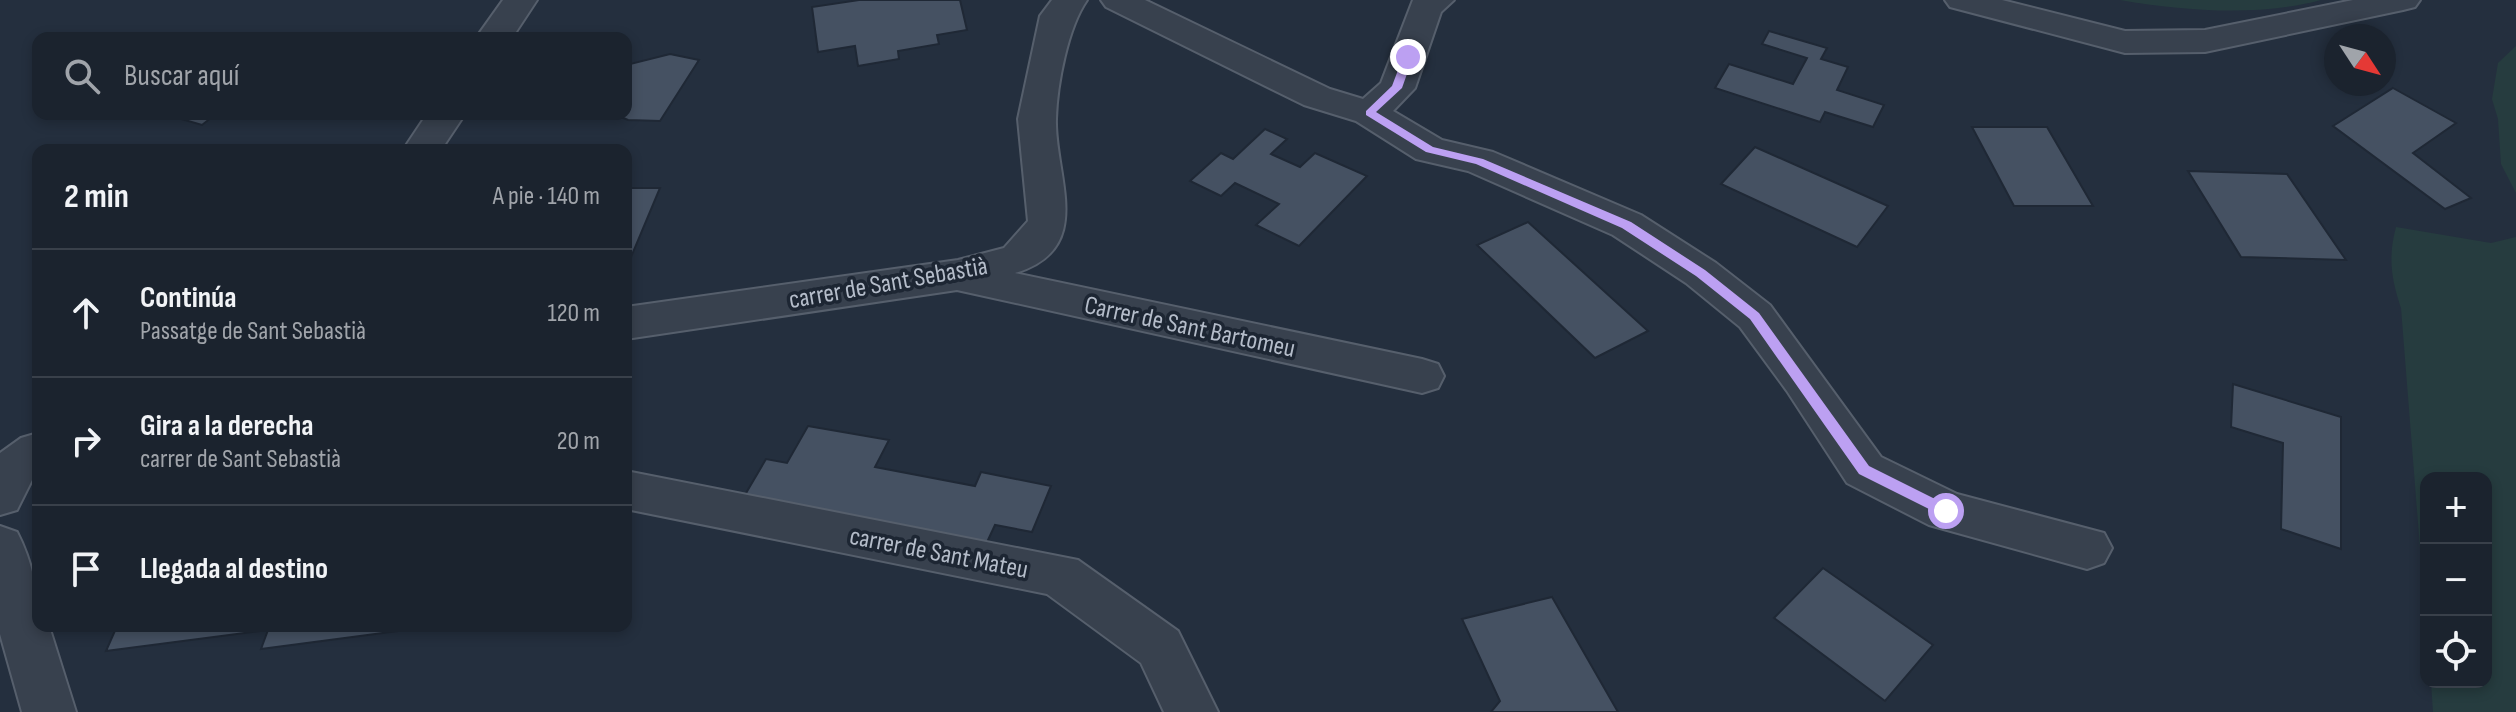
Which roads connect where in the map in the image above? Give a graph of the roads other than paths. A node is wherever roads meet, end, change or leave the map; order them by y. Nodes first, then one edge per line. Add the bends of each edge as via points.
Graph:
1 (520, 0) edge
2 (1070, 0) edge
3 (1118, 0) edge
4 (1437, 0) edge
5 (1962, 0) edge
6 (2403, 0) edge
7 (498, 32) edge
8 (1369, 113) junction
9 (442, 120) edge
10 (426, 144) edge
11 (958, 275) junction
12 (632, 322) edge
13 (1422, 376) dead end
14 (32, 455) edge
15 (632, 491) edge
16 (0, 496) edge
17 (0, 547) edge
18 (2087, 548) dead end
19 (49, 712) edge
20 (1191, 712) edge

1 - 7 street
2 - 11 street, carrer de Sant Sebastià via 1057,16 1037,119 1048,221 1018,258
3 - 8 street via 1317,97
4 - 8 street via 1426,6 1397,88
5 - 6 street via 2125,42 2205,41
8 - 18 street via 1430,150 1479,161 1627,225 1701,273 1755,316 1864,470 1946,511
9 - 10 street
11 - 12 street, carrer de Sant Sebastià
11 - 13 street, Carrer de Sant Bartomeu
14 - 16 street via 15,467
15 - 20 street, carrer de Sant Mateu via 1060,575 1160,647
17 - 19 street

